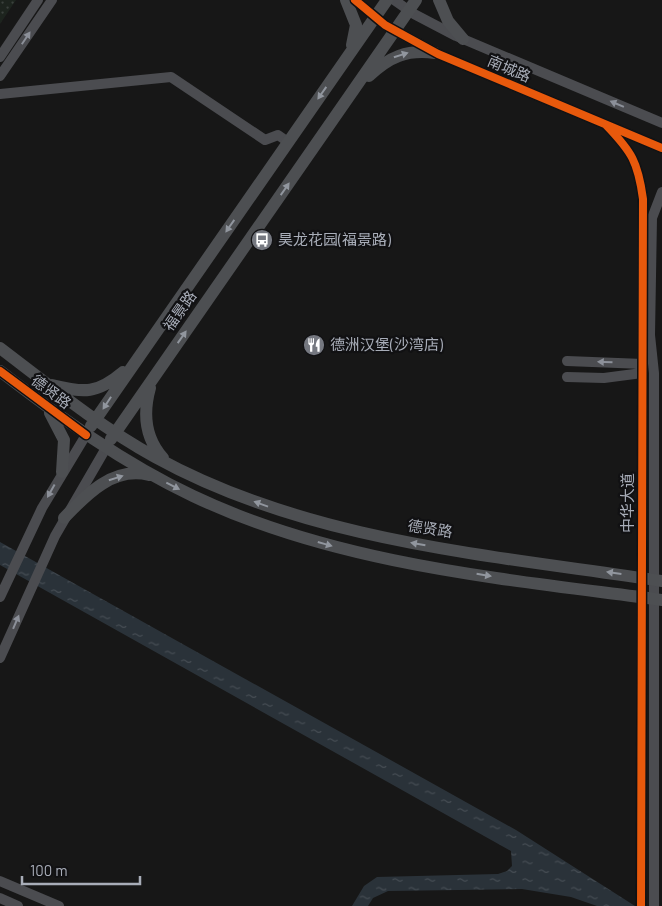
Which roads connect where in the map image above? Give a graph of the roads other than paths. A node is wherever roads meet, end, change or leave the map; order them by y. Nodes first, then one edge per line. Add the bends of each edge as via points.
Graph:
1 (38, 0) edge
2 (52, 0) edge
3 (346, 0) edge
4 (355, 0) edge
5 (387, 0) edge
6 (394, 0) edge
7 (439, 0) edge
8 (413, 5) edge
9 (375, 17) junction
10 (394, 31) junction
11 (463, 39) junction
12 (350, 53) junction
13 (435, 53) junction
14 (0, 57) edge
15 (0, 76) edge
16 (0, 94) edge
17 (350, 95) junction
18 (662, 123) edge
19 (606, 125) junction
20 (288, 142) junction
21 (662, 148) edge
22 (662, 192) edge
23 (648, 218) junction
24 (0, 348) edge
25 (567, 361) dead end
26 (135, 362) junction
27 (643, 369) junction
28 (658, 369) edge
29 (0, 371) edge
30 (154, 376) junction
31 (567, 377) dead end
32 (47, 384) junction
33 (44, 405) junction
34 (96, 420) junction
35 (116, 433) junction
36 (86, 435) junction
37 (106, 448) junction
38 (168, 463) junction
39 (62, 472) junction
40 (155, 477) junction
41 (64, 518) junction
42 (642, 543) junction
43 (654, 544) junction
44 (653, 579) edge
45 (0, 597) edge
46 (641, 597) junction
47 (658, 600) edge
48 (0, 658) edge
49 (0, 881) edge
50 (0, 898) edge
51 (654, 903) edge
52 (18, 906) edge
53 (59, 906) edge
54 (640, 906) edge

1 - 14 street
15 -> 2 street
3 - 12 main road via 356,25
4 - 9 street, 南城路
5 - 9 main road, 福景路
6 - 8 street, 南城路
7 - 11 main road via 448,21
8 - 10 main road, 福景路
8 - 11 street, 南城路
9 - 10 street, 南城路
9 - 12 main road, 福景路
10 - 13 street, 南城路
10 - 17 main road, 福景路
18 -> 11 street, 南城路
12 -> 20 main road, 福景路
17 -> 13 main road via 389,59 410,52
13 - 19 street, 南城路
16 - 20 street via 171,77 265,140 278,135
30 -> 17 main road, 福景路
19 - 21 street, 南城路
19 - 23 street, 中华大道 via 632,154
20 -> 26 main road, 福景路
22 - 23 street, 中华大道
23 - 27 street, 中华大道
23 - 28 street, 中华大道 via 650,334
24 - 32 main road, 德贤路
27 -> 25 street
26 - 32 main road via 96,390 79,391
26 -> 34 main road, 福景路
27 - 31 street via 604,378
27 - 42 street, 中华大道
28 - 43 street, 中华大道
29 - 33 main road, 德贤路
30 - 35 main road, 福景路
30 - 38 main road via 145,405 147,426 154,448
32 - 34 main road, 德贤路
33 - 36 main road, 德贤路
33 - 39 main road via 64,440
34 - 35 main road, 德贤路
34 - 36 main road, 福景路
35 - 37 main road, 福景路
35 - 38 main road, 德贤路
36 - 37 main road, 德贤路
36 - 39 street, 福景路
37 - 40 main road, 德贤路
37 - 41 street, 福景路
44 -> 38 main road, 德贤路 via 436,547 359,532 272,508
39 -> 45 street, 福景路
41 -> 40 main road via 107,480 140,473
40 -> 46 main road, 德贤路 via 249,520 354,552 433,568
48 -> 41 street, 福景路
42 - 43 street
42 - 44 street, 中华大道
43 - 44 street, 中华大道
44 - 46 street, 中华大道
44 - 47 street
46 - 47 main road, 德贤路
46 - 54 street, 中华大道
47 - 51 street
49 - 53 street
50 - 52 street

